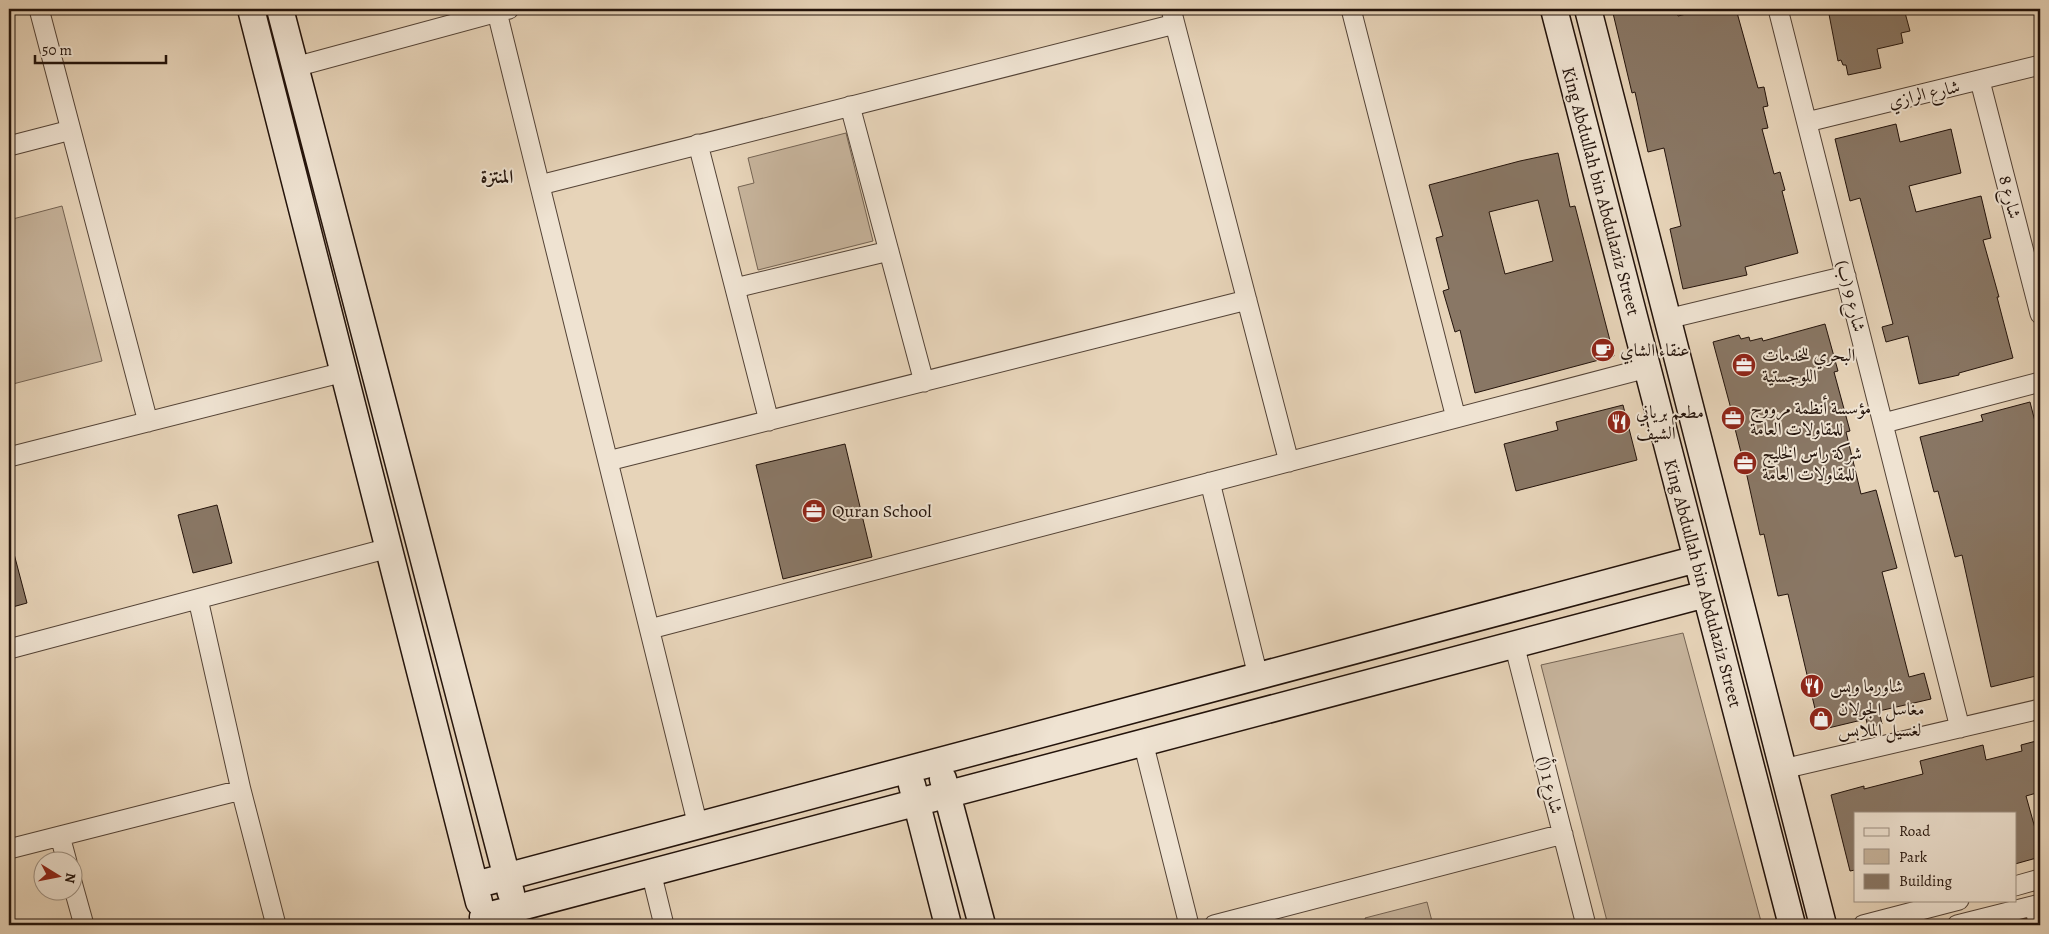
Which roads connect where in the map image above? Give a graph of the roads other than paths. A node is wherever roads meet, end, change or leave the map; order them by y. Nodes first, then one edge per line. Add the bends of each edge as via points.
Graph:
1 (39, 9) edge
2 (252, 9) edge
3 (280, 9) edge
4 (1351, 9) edge
5 (1554, 9) edge
6 (1588, 9) edge
7 (1778, 9) edge
8 (504, 10) edge
9 (1173, 16) edge
10 (2040, 64) edge
11 (295, 67) junction
12 (1980, 81) junction
13 (850, 106) junction
14 (1807, 122) junction
15 (71, 130) junction
16 (698, 144) junction
17 (9, 146) edge
18 (540, 185) junction
19 (889, 251) junction
20 (1846, 276) junction
21 (735, 288) junction
22 (1247, 300) junction
23 (2040, 314) edge
24 (1668, 319) junction
25 (1647, 368) junction
26 (344, 372) junction
27 (924, 382) junction
28 (2040, 382) edge
29 (1456, 418) junction
30 (770, 421) junction
31 (148, 422) junction
32 (1884, 423) junction
33 (9, 457) edge
34 (608, 461) junction
35 (1289, 462) junction
36 (1210, 482) junction
37 (389, 548) junction
38 (1697, 559) junction
39 (1706, 594) junction
40 (198, 599) junction
41 (650, 629) junction
42 (1514, 644) junction
43 (9, 649) edge
44 (1258, 676) junction
45 (2040, 709) edge
46 (1960, 728) junction
47 (1143, 742) junction
48 (939, 762) junction
49 (1783, 769) junction
50 (908, 770) junction
51 (241, 790) junction
52 (947, 794) junction
53 (916, 802) junction
54 (698, 826) junction
55 (1562, 834) junction
56 (60, 836) junction
57 (9, 849) edge
58 (64, 852) edge
59 (651, 872) junction
60 (506, 877) junction
61 (2040, 879) edge
62 (475, 885) junction
63 (2016, 886) edge
64 (78, 902) edge
65 (1951, 902) edge
66 (2037, 905) edge
67 (517, 917) edge
68 (484, 921) edge
69 (84, 925) edge
70 (276, 925) edge
71 (664, 925) edge
72 (948, 925) edge
73 (982, 925) edge
74 (1189, 925) edge
75 (1214, 925) edge
76 (1586, 925) edge
77 (1792, 925) edge
78 (1823, 925) edge
79 (1863, 925) edge
80 (1957, 925) edge
81 (2039, 925) edge

1 - 15 street
2 - 26 main road
3 - 11 main road
4 - 29 street
5 - 25 main road, King Abdullah bin Abdulaziz Street
6 - 24 main road, King Abdullah bin Abdulaziz Street
7 - 14 street, شارع 9 (ب)
8 - 11 street
8 - 18 street
9 - 13 street
9 - 22 street
10 - 12 street, شارع الرازي
11 - 60 main road
12 - 14 street, شارع الرازي
12 - 23 street, شارع 8
13 - 16 street
13 - 19 street
14 - 20 street, شارع 9 (ب)
15 - 17 street
15 - 31 street
16 - 18 street
16 - 21 street
18 - 34 street
19 - 21 street
19 - 27 street
20 - 24 street
20 - 32 street, شارع 9 (ب)
21 - 30 street
22 - 27 street
22 - 35 street
24 - 49 main road, King Abdullah bin Abdulaziz Street
25 - 29 street
25 - 38 main road, King Abdullah bin Abdulaziz Street
26 - 31 street
26 - 37 main road
27 - 30 street
28 - 32 street
29 - 35 street
30 - 34 street
31 - 33 street
32 - 46 street, شارع 9 (ب)
34 - 41 street
35 - 36 street
36 - 41 street
36 - 44 street
37 - 40 street
37 - 62 main road
38 - 39 main road, King Abdullah bin Abdulaziz Street
38 - 44 main road
39 - 42 main road
39 - 77 main road, King Abdullah bin Abdulaziz Street
40 - 43 street
40 - 51 street
41 - 54 street
42 - 47 main road
42 - 55 street, شارع 1 (أ)
44 - 48 main road
45 - 46 street
46 - 49 street
47 - 52 main road
47 - 74 street
48 - 50 main road
48 - 52 main road
49 - 78 main road, King Abdullah bin Abdulaziz Street
50 - 53 main road
50 - 54 main road
51 - 56 street
51 - 70 street
52 - 53 main road
52 - 73 main road
53 - 59 main road
53 - 72 main road
54 - 60 main road
55 - 75 street
55 - 76 street, شارع 1 (أ)
56 - 57 street
56 - 58 street
59 - 67 main road
59 - 71 street
60 - 62 main road
60 - 67 main road
61 - 63 street
62 - 68 main road
64 - 69 street
65 - 79 street
66 - 80 street
66 - 81 street
67 - 68 main road

